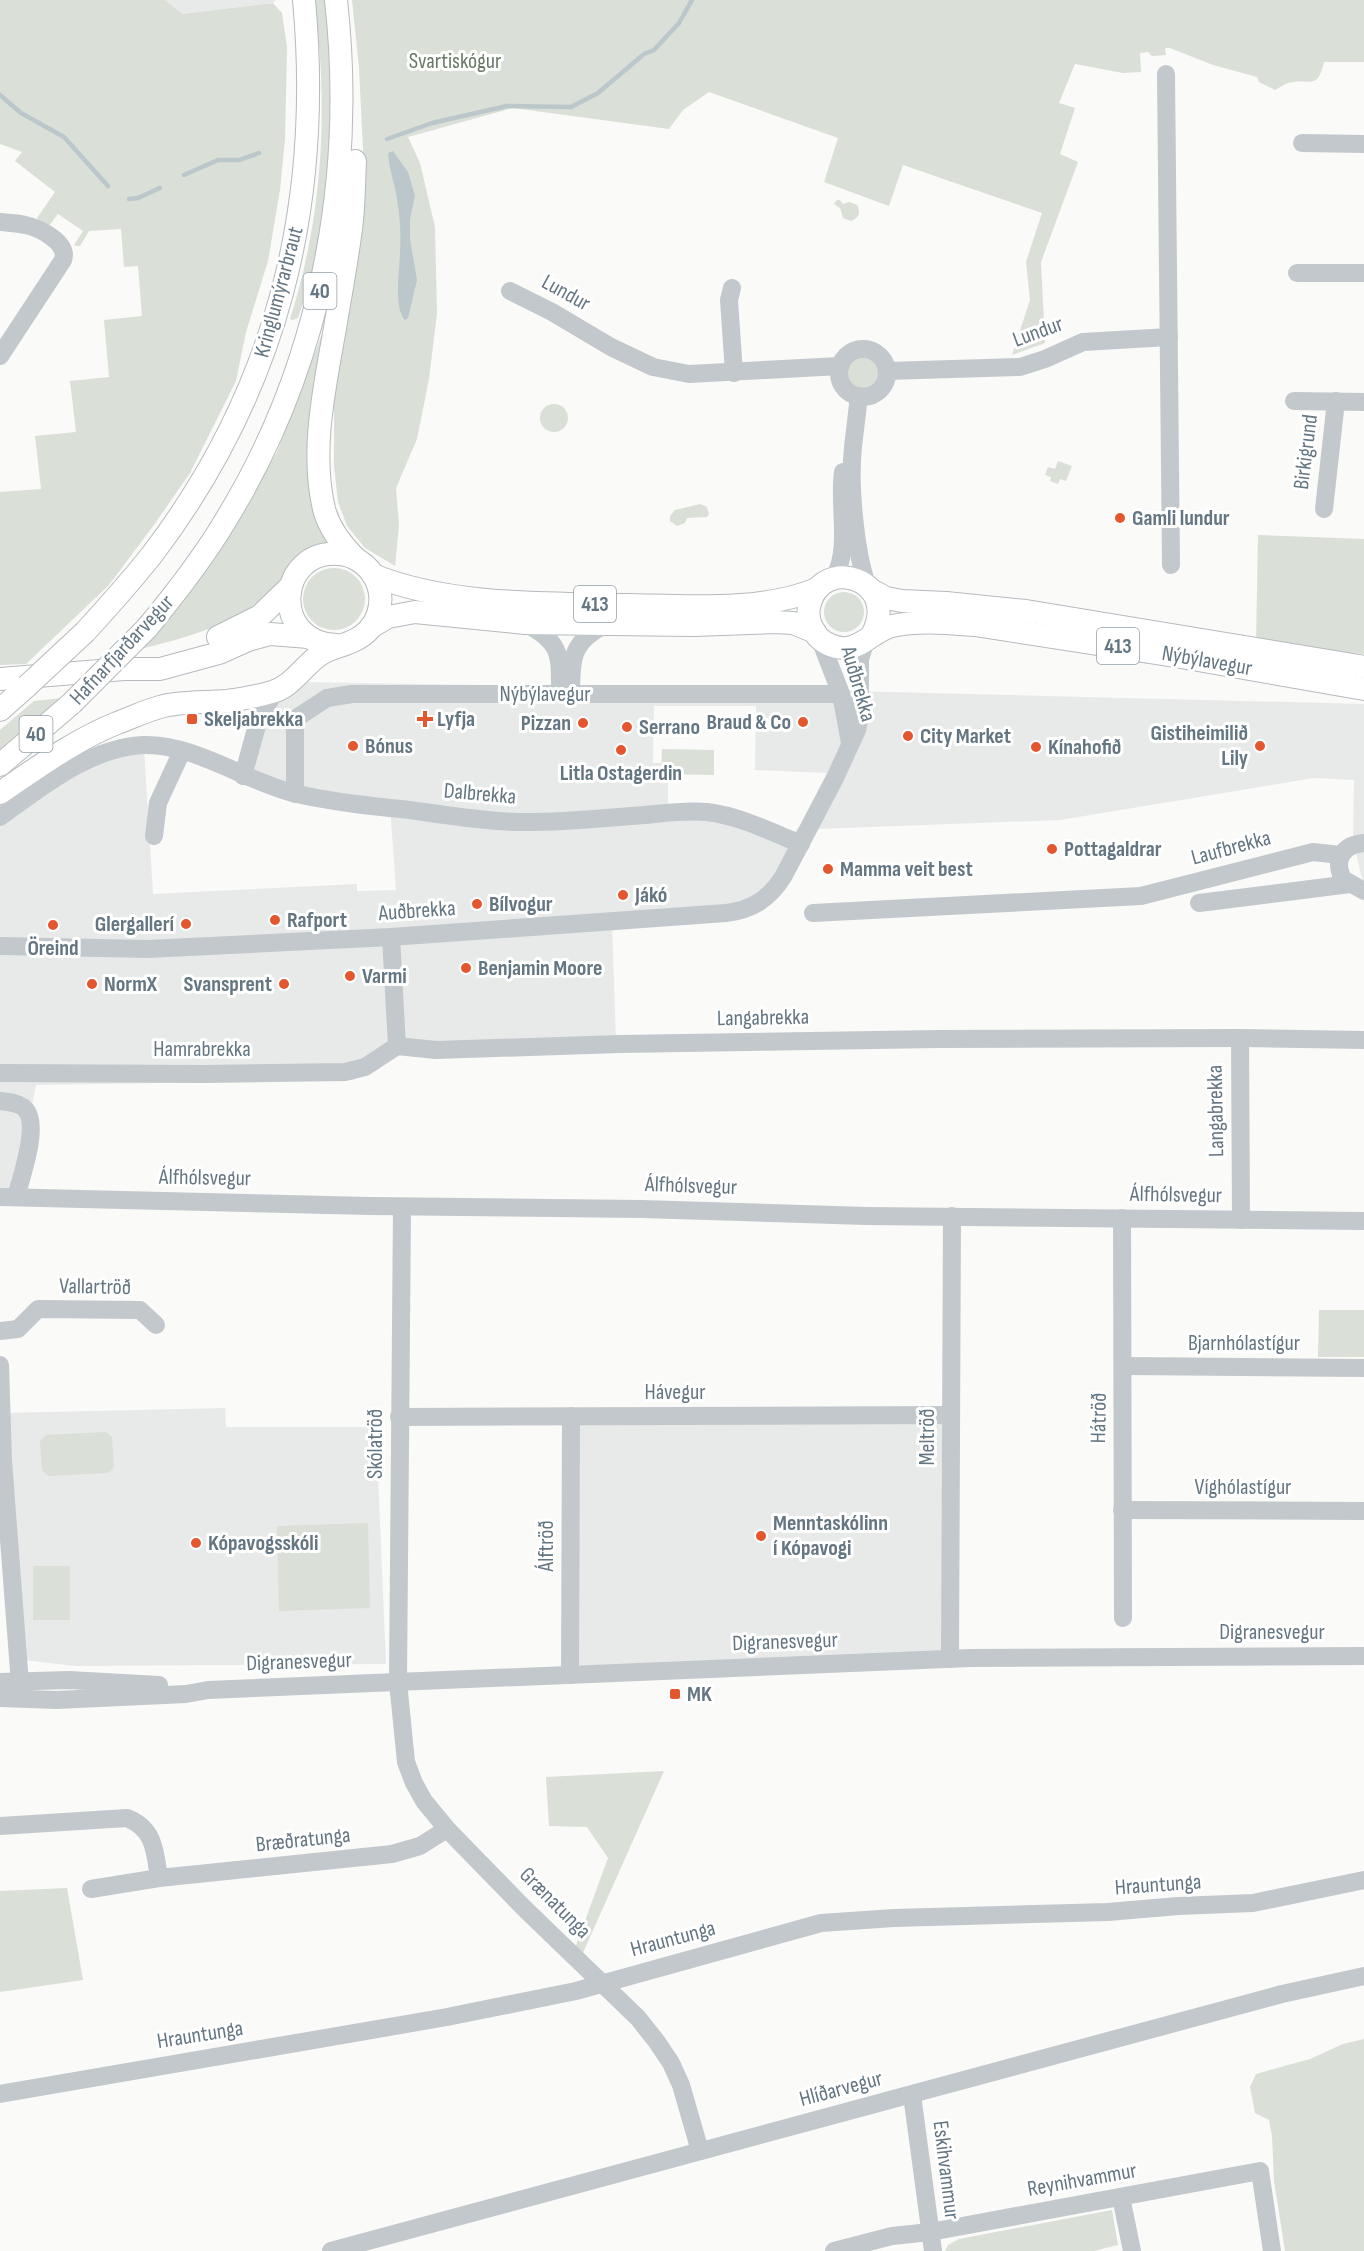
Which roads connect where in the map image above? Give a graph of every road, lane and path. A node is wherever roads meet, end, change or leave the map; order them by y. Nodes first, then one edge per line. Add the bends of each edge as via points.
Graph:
1 (304, 0) edge
2 (336, 0) edge
3 (340, 45) junction
4 (1166, 74) dead end
5 (1302, 143) dead end
6 (1364, 144) edge
7 (0, 222) edge
8 (1297, 273) dead end
9 (1364, 273) edge
10 (732, 288) dead end
11 (510, 291) dead end
12 (1169, 337) junction
13 (0, 356) edge
14 (840, 366) junction
15 (887, 371) junction
16 (734, 372) junction
17 (859, 396) junction
18 (1294, 401) dead end
19 (1336, 401) junction
20 (1364, 402) edge
21 (852, 448) junction
22 (1324, 509) dead end
23 (226, 520) joint
24 (151, 556) joint
25 (355, 558) junction
26 (1171, 565) dead end
27 (373, 575) junction
28 (826, 583) junction
29 (290, 587) junction
30 (870, 588) junction
31 (525, 623) junction
32 (605, 625) junction
33 (371, 627) junction
34 (817, 635) junction
35 (309, 637) junction
36 (869, 637) junction
37 (336, 645) junction
38 (1364, 667) edge
39 (124, 669) junction
40 (0, 679) edge
41 (1364, 689) edge
42 (275, 692) junction
43 (565, 694) junction
44 (841, 694) junction
45 (227, 701) junction
46 (2, 705) edge
47 (256, 729) junction
48 (850, 745) junction
49 (182, 751) junction
50 (0, 765) edge
51 (243, 776) junction
52 (0, 793) edge
53 (295, 794) junction
54 (0, 817) edge
55 (154, 836) dead end
56 (1364, 843) edge
57 (801, 844) junction
58 (1340, 855) junction
59 (1357, 888) edge
60 (1199, 903) dead end
61 (813, 914) dead end
62 (391, 937) junction
63 (0, 946) edge
64 (1239, 1038) junction
65 (1364, 1040) edge
66 (397, 1046) junction
67 (0, 1073) edge
68 (0, 1101) edge
69 (8, 1197) edge
70 (402, 1207) junction
71 (952, 1216) junction
72 (1122, 1218) junction
73 (1241, 1220) junction
74 (1364, 1221) edge
75 (156, 1325) dead end
76 (0, 1330) edge
77 (0, 1365) edge
78 (1124, 1366) junction
79 (1364, 1368) edge
80 (951, 1415) junction
81 (570, 1416) junction
82 (399, 1417) junction
83 (1, 1422) edge
84 (1122, 1510) junction
85 (1364, 1511) edge
86 (1123, 1618) dead end
87 (1364, 1656) edge
88 (950, 1659) junction
89 (570, 1675) junction
90 (0, 1682) edge
91 (398, 1682) junction
92 (20, 1689) junction
93 (0, 1698) edge
94 (0, 1826) edge
95 (447, 1829) junction
96 (159, 1878) junction
97 (1364, 1880) edge
98 (91, 1889) dead end
99 (1364, 1976) edge
100 (601, 1983) junction
101 (0, 2094) edge
102 (912, 2095) junction
103 (700, 2151) junction
104 (1121, 2197) junction
105 (930, 2232) junction
106 (331, 2251) edge
107 (834, 2251) edge
108 (933, 2251) edge
109 (1132, 2251) edge
110 (1272, 2251) edge

1 - 24 main road, Kringlumýrarbraut / 40 via 308,138 300,215 278,313 253,382 218,454
2 - 3 main road, Kringlumýrarbraut / 40
3 - 23 main road, Kringlumýrarbraut / 40 via 339,183 321,283 303,352 286,396 261,456
3 - 25 main road via 352,78 356,149 352,220 326,381 319,467 330,525
4 - 12 street
5 - 6 street
7 - 13 street via 38,230 61,244 65,253
8 - 9 street
10 - 16 street via 729,300
11 - 16 street, Lundur via 653,367 689,374
12 - 15 street, Lundur via 1083,342 1020,367
12 - 26 street
14 - 15 street via 855,350 870,350 882,357
14 - 16 street, Lundur
14 - 17 street via 845,389
15 - 17 street via 879,391
17 - 21 street
18 - 19 street, Birkigrund
19 - 20 street, Birkigrund
19 - 22 street, Birkigrund
21 - 28 street via 842,483 842,560
21 - 30 street via 862,572
23 - 50 main road, Hafnarfjarðarvegur / 40, bridge via 180,588 147,628 72,703
24 - 46 main road, Hafnarfjarðarvegur / 40, bridge via 85,632
25 - 27 main road, 413
25 - 29 main road via 338,554 320,556 298,571
27 - 28 main road, 413 via 421,590 529,602 652,605 746,604 784,599
27 - 33 main road via 380,597
28 - 30 main road, 413 via 846,577
28 - 34 main road via 811,598 808,610
29 - 35 main road via 290,611 297,626
29 - 39 main road via 271,608 245,625
30 - 36 main road via 880,613
30 - 38 main road, Nýbýlavegur / 413 via 886,598 902,601 1026,611
31 - 32 main road, 413
31 - 33 main road, 413 via 415,612 388,617
31 - 43 street via 553,642
32 - 34 main road, 413 via 776,622 793,624
32 - 43 street via 591,632 578,646
33 - 37 main road, 413 via 356,640
34 - 36 main road, 413 via 833,646 845,648
34 - 44 street, Auðbrekka
35 - 37 main road
35 - 39 main road via 270,634 192,662 160,669
36 - 41 main road, Nýbýlavegur / 413 via 891,626 915,623 975,625
36 - 48 street, Auðbrekka via 860,659 860,716
37 - 42 main road
39 - 40 main road
42 - 45 main road
42 - 47 street
43 - 44 street, Nýbýlavegur
43 - 53 street, Nýbýlavegur via 352,694 327,698 295,719
44 - 48 street, Auðbrekka
45 - 47 street via 251,714
45 - 52 main road via 160,707 115,724 61,752
47 - 51 street
48 - 57 street, Auðbrekka
49 - 51 street
49 - 54 street via 147,745 120,747 88,759
49 - 55 street via 158,803
51 - 53 street, Dalbrekka
53 - 57 street, Dalbrekka via 516,822 706,812 737,819
56 - 58 street via 1346,848
57 - 62 street, Auðbrekka via 774,890 753,907 741,911
58 - 59 street, Laufbrekka via 1343,879
58 - 61 street, Laufbrekka via 1313,852 1141,896
59 - 60 street, Laufbrekka
62 - 63 street, Auðbrekka via 148,949
62 - 66 street
64 - 65 street, Langabrekka
64 - 66 street, Langabrekka via 939,1039 436,1050
64 - 73 street, Langabrekka
66 - 67 street, Hamrabrekka via 366,1067 345,1072
68 - 69 street via 24,1108 30,1119 31,1135
69 - 70 street, Álfhólsvegur
70 - 71 street, Álfhólsvegur
70 - 82 street, Skólatröð
71 - 72 street, Álfhólsvegur
71 - 80 street, Meltröð
72 - 73 street, Álfhólsvegur
72 - 78 street, Hátröð
73 - 74 street, Álfhólsvegur
75 - 76 street, Vallartröð via 140,1310 38,1310 18,1329
77 - 83 street
78 - 79 street, Bjarnhólastígur
78 - 84 street, Hátröð
80 - 81 street, Hávegur
80 - 88 street, Meltröð
81 - 82 street, Hávegur
81 - 89 street, Álftröð
82 - 91 street, Skólatröð
83 - 92 street
84 - 85 street, Víghólastígur
84 - 86 street, Hátröð
87 - 88 street, Digranesvegur
88 - 89 street, Digranesvegur
89 - 91 street, Digranesvegur
90 - 92 street, Digranesvegur
91 - 92 street, Digranesvegur via 208,1690 118,1682
91 - 95 street, Grænatunga via 406,1762 414,1784
92 - 93 street, Digranesvegur
94 - 96 street via 127,1818 151,1836
95 - 96 street, Bræðratunga via 420,1846 392,1854
95 - 100 street, Grænatunga
96 - 98 street, Bræðratunga
97 - 100 street, Hrauntunga via 1253,1903 821,1923
99 - 102 street, Hlíðarvegur via 1271,1997
100 - 101 street, Hrauntunga via 447,2018
100 - 103 street, Grænatunga via 638,2018 671,2063
102 - 103 street, Hlíðarvegur
102 - 105 street, Eskihvammur
103 - 106 street, Hlíðarvegur
104 - 105 street, Reynihvammur
104 - 109 street
104 - 110 street, Reynihvammur via 1260,2171
105 - 107 street, Reynihvammur via 892,2236
105 - 108 street, Eskihvammur

